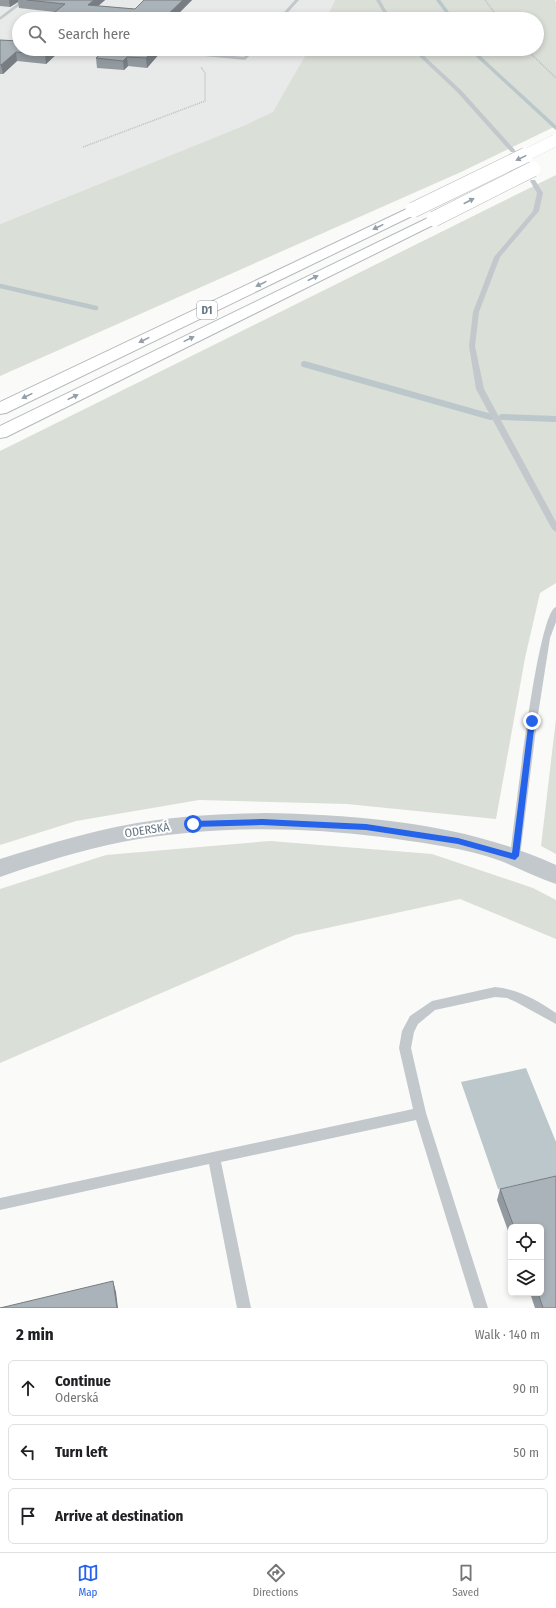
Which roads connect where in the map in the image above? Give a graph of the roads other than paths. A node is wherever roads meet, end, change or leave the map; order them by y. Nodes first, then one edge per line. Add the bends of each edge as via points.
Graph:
1 (25, 0) edge
2 (297, 0) edge
3 (378, 0) edge
4 (286, 12) edge
5 (385, 12) edge
6 (0, 19) edge
7 (214, 56) edge
8 (248, 56) edge
9 (422, 56) edge
10 (556, 140) edge
11 (513, 151) dead end
12 (546, 162) dead end
13 (533, 180) dead end
14 (0, 409) edge
15 (0, 433) edge
16 (556, 529) edge
17 (556, 610) edge
18 (515, 856) junction
19 (0, 868) edge
20 (556, 875) edge
21 (556, 1019) edge
22 (420, 1113) junction
23 (214, 1157) junction
24 (0, 1204) edge
25 (244, 1308) edge
26 (482, 1308) edge

1 - 6 lane
2 - 4 lane
3 - 5 lane
7 - 8 lane via 245,59
9 - 11 lane
10 -> 14 highway, D1, bridge
15 -> 12 highway, D1, bridge
13 - 16 lane via 540,192 536,211 497,257 476,312 472,346 480,389
17 - 18 lane via 546,638 532,721
18 - 19 street, ODERSKÁ via 458,841 366,827 228,822 123,834 58,849
18 - 20 street, ODERSKÁ
21 - 22 lane via 508,993 495,992 432,1006 414,1020 408,1031 405,1048
22 - 23 lane
22 - 26 lane
23 - 24 lane
23 - 25 lane

